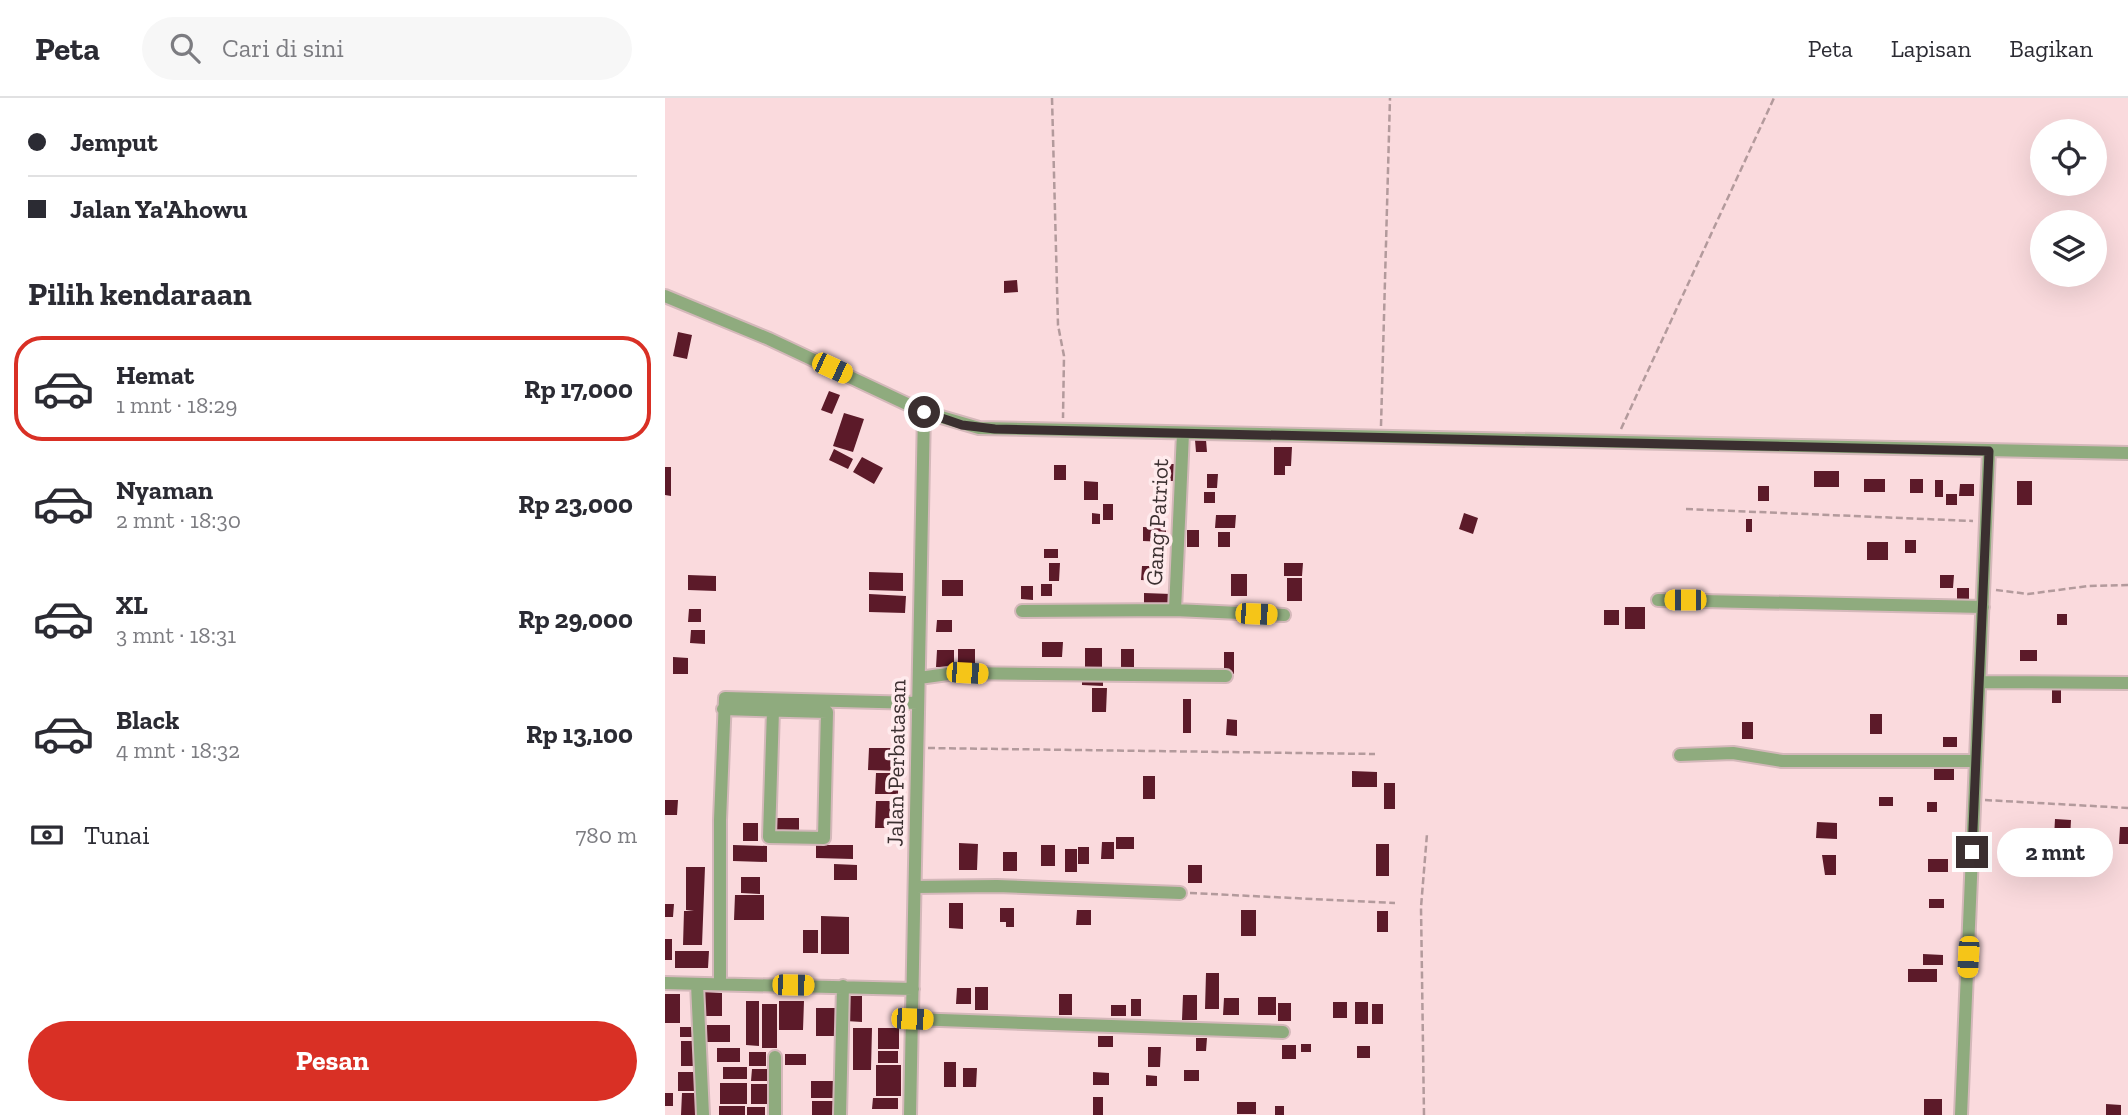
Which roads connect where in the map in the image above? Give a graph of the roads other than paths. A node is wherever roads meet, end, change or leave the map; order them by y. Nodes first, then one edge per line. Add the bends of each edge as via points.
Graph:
1 (665, 296) edge
2 (924, 412) junction
3 (1182, 433) junction
4 (1989, 451) junction
5 (2128, 453) edge
6 (1658, 600) dead end
7 (1983, 607) junction
8 (1174, 610) junction
9 (1022, 611) dead end
10 (1283, 615) dead end
11 (1226, 676) dead end
12 (919, 678) junction
13 (1980, 682) junction
14 (2128, 683) edge
15 (919, 703) junction
16 (723, 709) junction
17 (773, 710) junction
18 (1681, 755) dead end
19 (1976, 761) junction
20 (915, 887) junction
21 (1180, 892) road end
22 (665, 983) edge
23 (697, 984) junction
24 (720, 984) junction
25 (842, 986) junction
26 (913, 989) junction
27 (912, 1019) junction
28 (1283, 1032) dead end
29 (775, 1057) dead end
30 (703, 1115) edge
31 (775, 1115) edge
32 (840, 1115) edge
33 (910, 1115) edge
34 (1961, 1115) edge

1 - 2 street
2 - 3 street via 979,428
2 - 12 street, Jalan Perbatasan
3 - 4 street
3 - 8 street, Gang Patriot
4 - 5 street
4 - 7 street
6 - 7 street
7 - 13 street
8 - 9 street
8 - 10 street
11 - 12 street via 955,673
12 - 15 street, Jalan Perbatasan
13 - 14 street
13 - 19 street
15 - 16 street via 736,696 725,698
15 - 20 street, Jalan Perbatasan
16 - 17 street
16 - 24 street
17 - 17 street via 827,712 824,838 769,837
18 - 19 street via 1733,753 1782,761
19 - 34 street
20 - 21 street
20 - 26 street, Jalan Perbatasan
22 - 23 street
23 - 24 street
23 - 30 street
24 - 25 street
25 - 26 street
25 - 32 street
26 - 27 street, Jalan Perbatasan
27 - 28 street
27 - 33 street, Jalan Perbatasan
29 - 31 street

